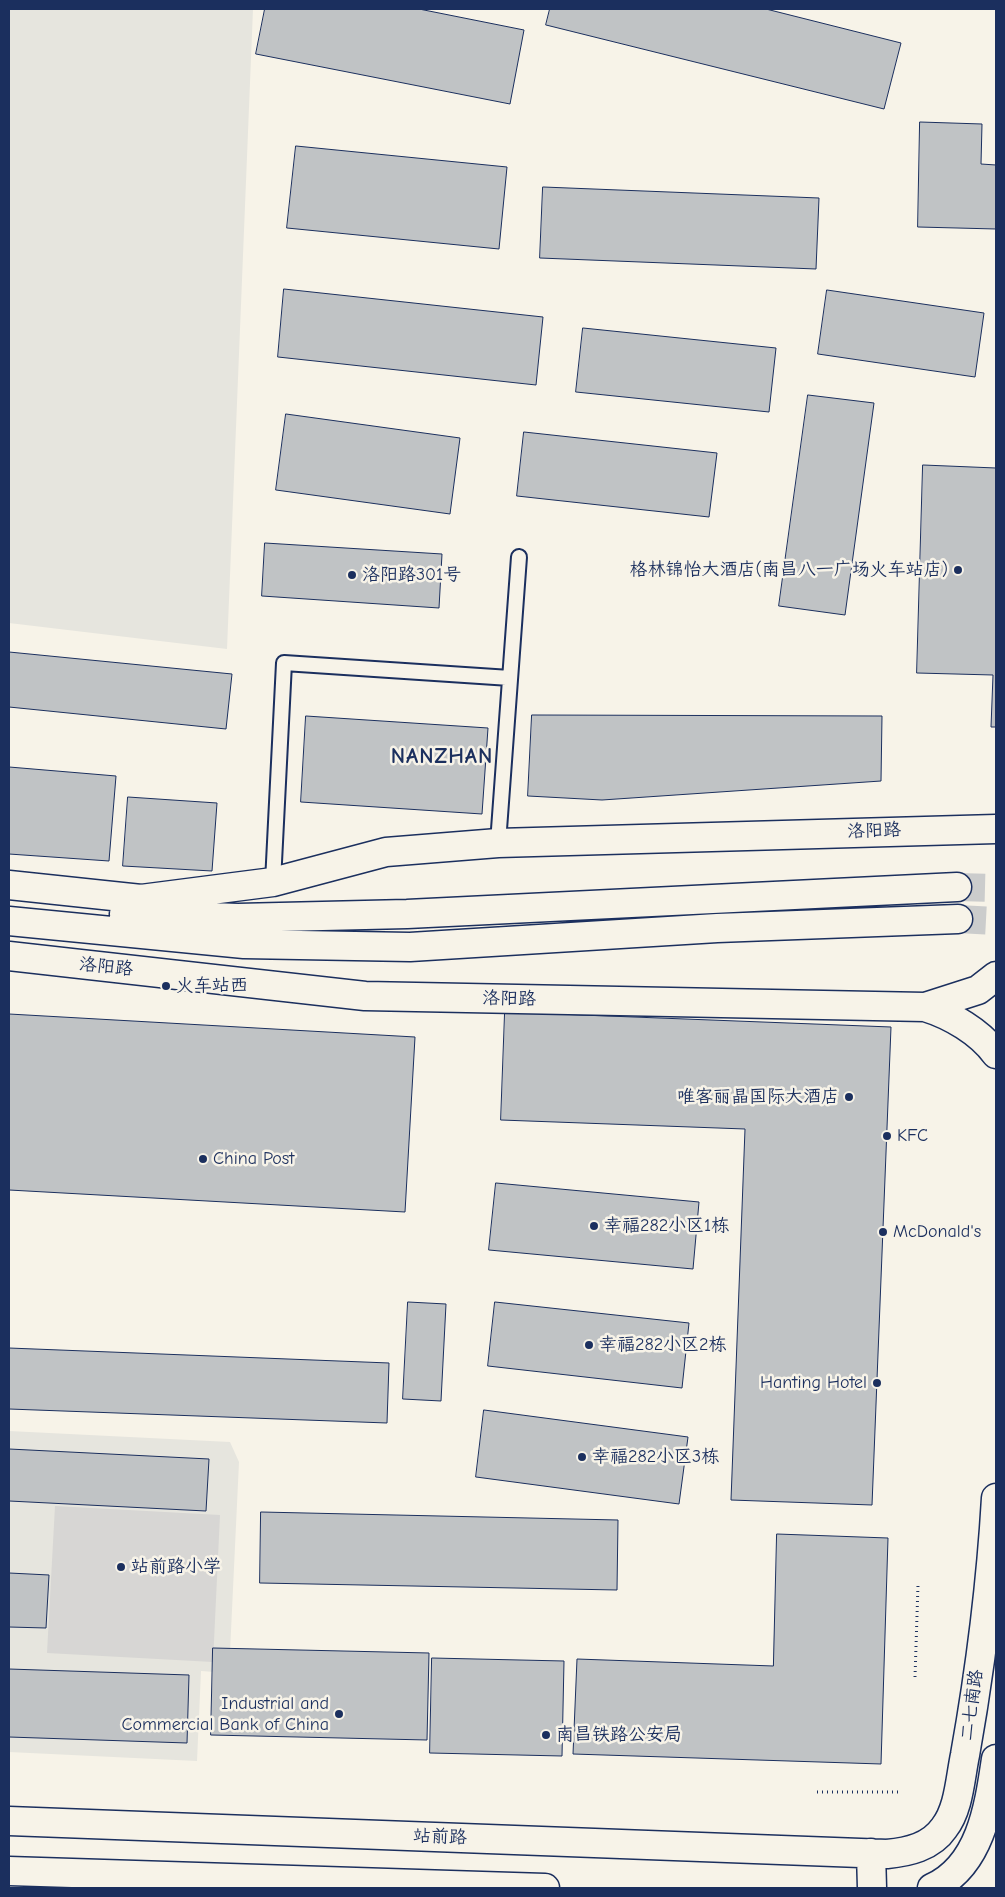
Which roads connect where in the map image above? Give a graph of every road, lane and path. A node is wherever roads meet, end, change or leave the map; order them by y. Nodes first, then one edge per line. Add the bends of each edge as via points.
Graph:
1 (519, 557) dead end
2 (510, 678) junction
3 (990, 831) edge
4 (498, 842) junction
5 (273, 882) junction
6 (9, 885) edge
7 (957, 887) tunnel mouth
8 (9, 901) edge
9 (958, 919) tunnel mouth
10 (9, 921) edge
11 (9, 956) edge
12 (996, 976) edge
13 (925, 1007) junction
14 (996, 1054) edge
15 (996, 1498) edge
16 (918, 1585) dead end
17 (915, 1677) dead end
18 (996, 1759) edge
19 (817, 1792) dead end
20 (899, 1792) dead end
21 (9, 1821) edge
22 (871, 1853) junction
23 (9, 1871) edge
24 (545, 1888) edge
25 (872, 1888) edge
26 (932, 1888) edge

1 - 2 lane
2 - 4 lane
2 - 5 lane via 284,663
3 - 4 main road, 洛阳路
4 - 5 main road, 洛阳路 via 386,852
5 - 6 main road, 洛阳路 via 141,900
7 - 8 main road via 407,914 238,918 135,916
9 - 10 main road, 洛阳路 via 717,928 410,947 244,944
11 - 13 main road, 洛阳路 via 365,996
12 - 13 main road via 978,990
13 - 14 main road, 洛阳路 via 968,1028
15 - 22 main road, 二七南路 via 992,1565 967,1742 952,1813 942,1832 922,1846 901,1852
16 - 17 path
18 - 26 main road, 二七南路 via 991,1795 978,1839 957,1870
19 - 20 path
21 - 22 main road, 站前路
22 - 25 main road
23 - 24 main road

